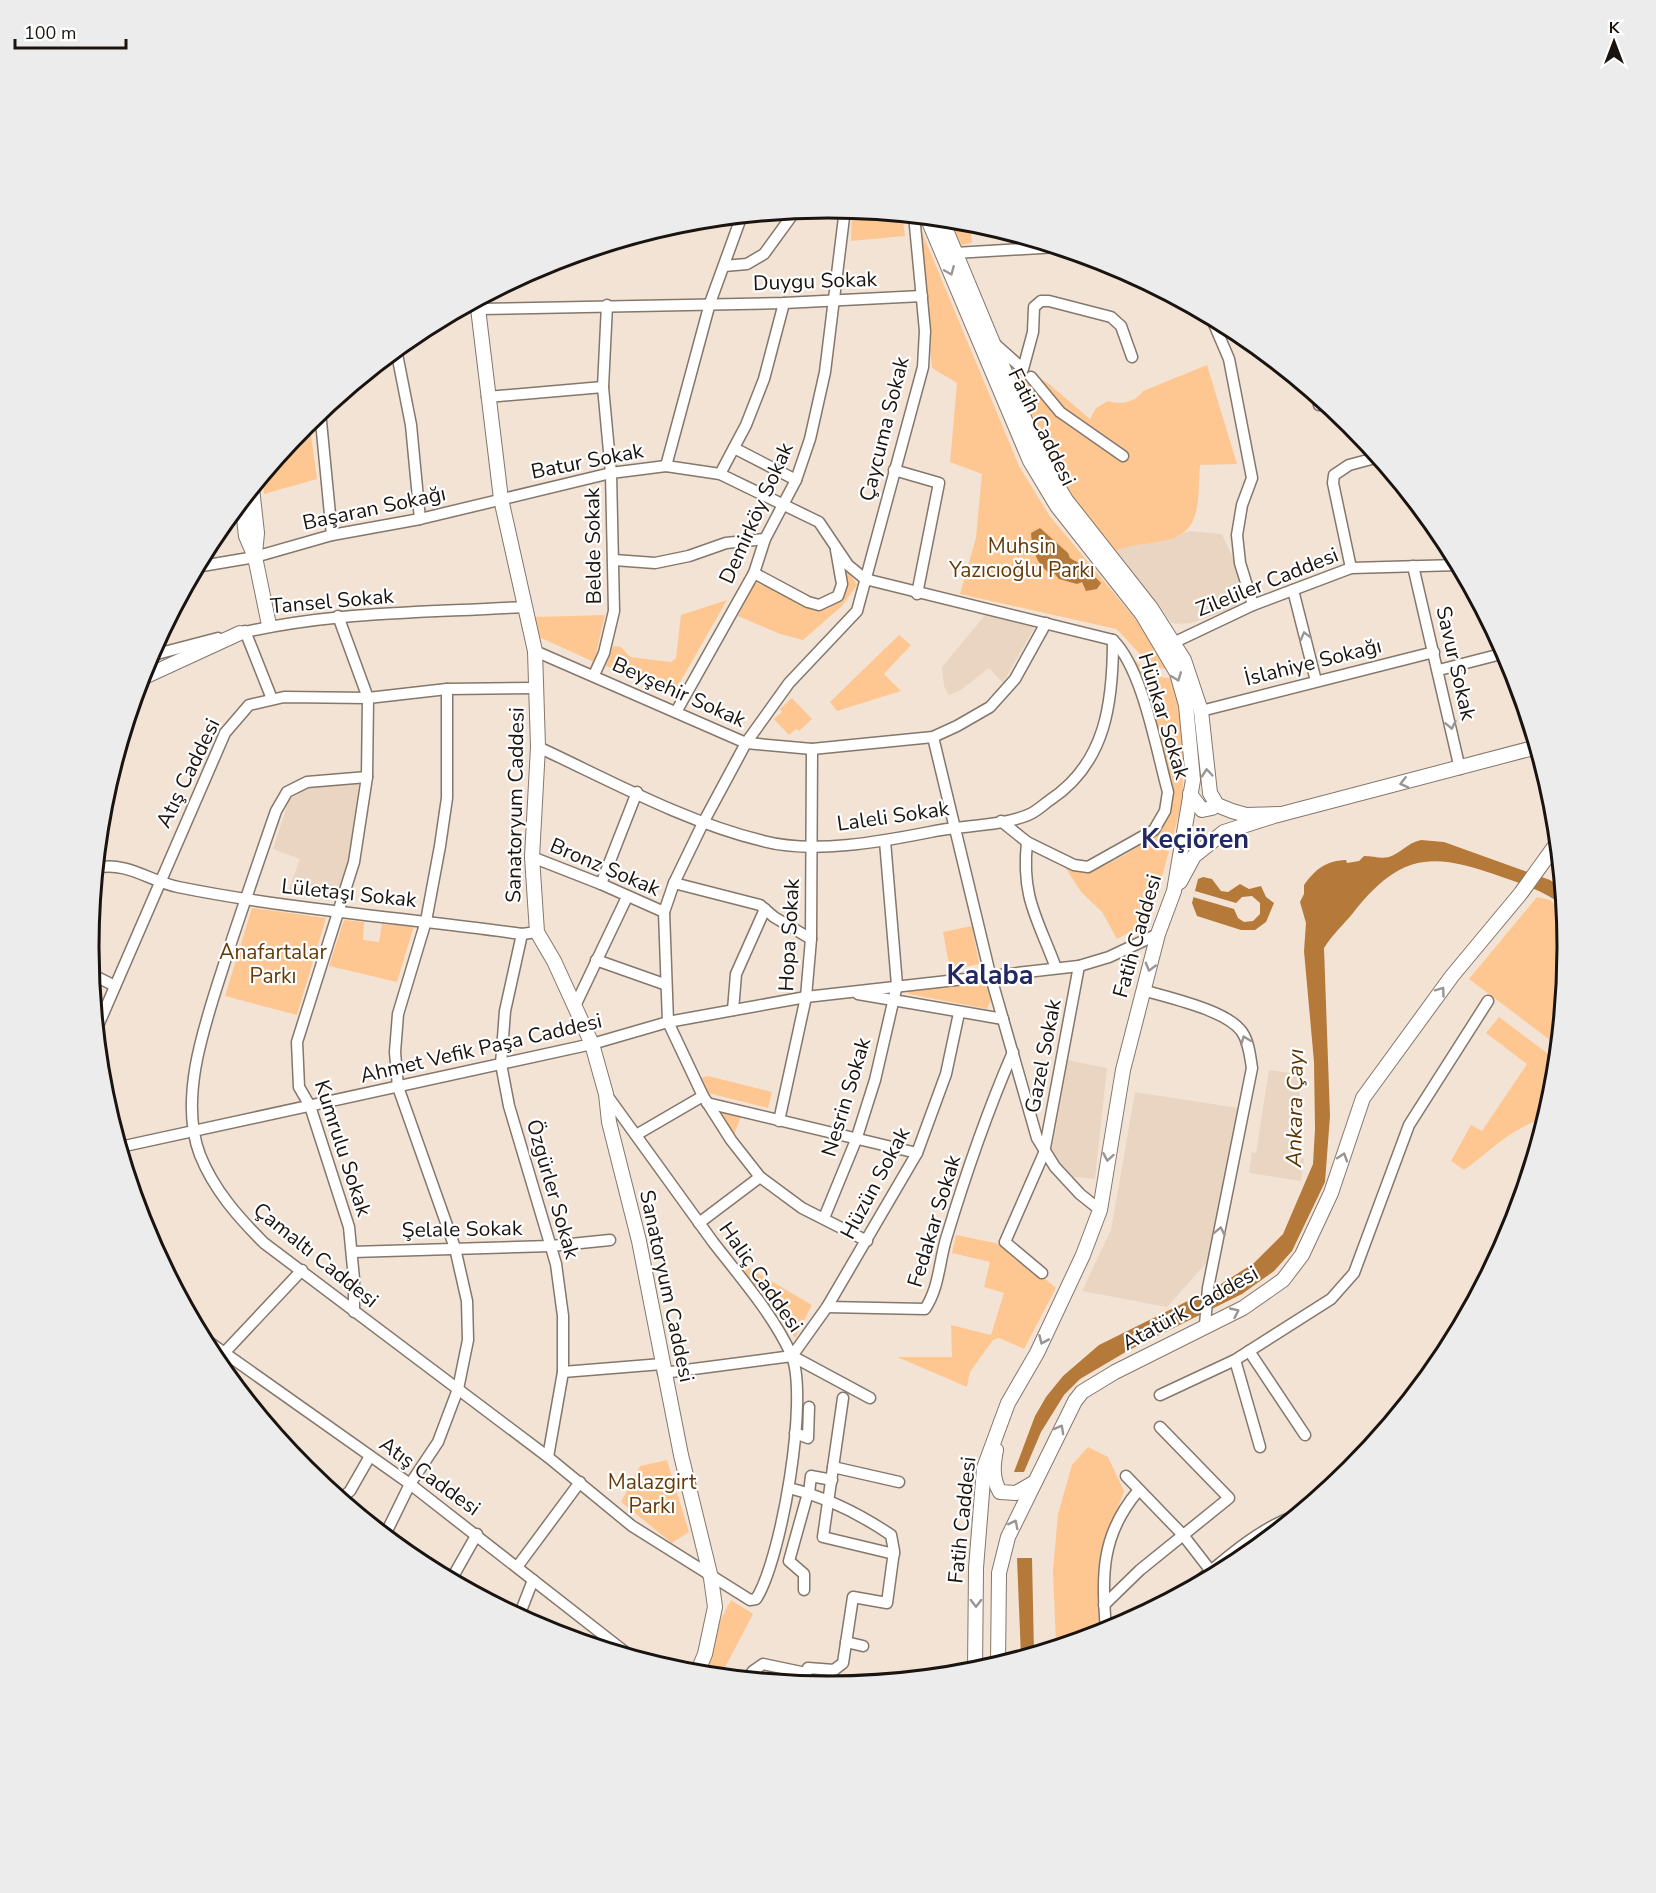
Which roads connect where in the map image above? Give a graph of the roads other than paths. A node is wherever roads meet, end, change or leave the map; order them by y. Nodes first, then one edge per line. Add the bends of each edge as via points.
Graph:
1 (844, 218) edge
2 (790, 219) edge
3 (739, 223) edge
4 (915, 223) edge
5 (930, 225) edge
6 (945, 228) edge
7 (1037, 248) edge
8 (955, 253) junction
9 (724, 266) junction
10 (922, 296) junction
11 (836, 300) junction
12 (710, 303) junction
13 (784, 303) junction
14 (485, 304) edge
15 (607, 305) junction
16 (478, 307) edge
17 (1216, 330) edge
18 (992, 341) junction
19 (1132, 357) dead end
20 (398, 358) edge
21 (1031, 377) dead end
22 (603, 387) junction
23 (488, 397) junction
24 (321, 423) edge
25 (734, 448) junction
26 (1123, 456) dead end
27 (1370, 460) edge
28 (666, 466) junction
29 (894, 470) junction
30 (611, 473) junction
31 (720, 474) junction
32 (796, 480) junction
33 (253, 499) edge
34 (501, 499) junction
35 (783, 503) junction
36 (243, 512) edge
37 (420, 519) junction
38 (333, 535) junction
39 (765, 539) junction
40 (835, 544) junction
41 (255, 556) junction
42 (614, 560) junction
43 (207, 565) edge
44 (1449, 565) edge
45 (1413, 566) junction
46 (1351, 568) junction
47 (754, 573) junction
48 (865, 579) junction
49 (1293, 590) junction
50 (917, 594) junction
51 (1253, 605) junction
52 (523, 607) junction
53 (338, 616) junction
54 (1046, 623) junction
55 (269, 625) junction
56 (243, 632) junction
57 (1113, 640) junction
58 (1174, 642) junction
59 (535, 651) junction
60 (1434, 651) junction
61 (161, 653) edge
62 (1496, 655) edge
63 (156, 662) edge
64 (1439, 670) junction
65 (152, 674) edge
66 (594, 675) junction
67 (1316, 681) junction
68 (537, 688) junction
69 (447, 689) junction
70 (368, 698) junction
71 (272, 699) junction
72 (676, 711) junction
73 (1201, 711) junction
74 (933, 737) junction
75 (746, 743) junction
76 (538, 747) junction
77 (812, 749) junction
78 (1529, 749) edge
79 (1461, 769) junction
80 (367, 777) junction
81 (637, 792) junction
82 (1190, 794) junction
83 (1215, 802) junction
84 (1281, 814) junction
85 (1001, 821) junction
86 (703, 823) junction
87 (954, 826) junction
88 (885, 841) junction
89 (1027, 842) junction
90 (813, 846) junction
91 (1551, 851) edge
92 (532, 857) junction
93 (104, 866) edge
94 (158, 883) junction
95 (674, 883) junction
96 (601, 884) junction
97 (1174, 891) junction
98 (627, 897) junction
99 (245, 900) junction
100 (765, 909) junction
101 (339, 912) junction
102 (664, 912) junction
103 (426, 921) junction
104 (537, 932) junction
105 (522, 934) junction
106 (1158, 934) junction
107 (811, 939) junction
108 (596, 960) junction
109 (1079, 966) junction
110 (1056, 968) junction
111 (990, 975) junction
112 (100, 979) edge
113 (664, 984) junction
114 (897, 985) junction
115 (115, 986) junction
116 (1143, 990) junction
117 (851, 992) junction
118 (806, 997) junction
119 (1488, 1001) dead end
120 (894, 1002) junction
121 (575, 1006) junction
122 (733, 1011) junction
123 (959, 1013) junction
124 (103, 1015) edge
125 (1003, 1019) junction
126 (668, 1022) junction
127 (592, 1044) junction
128 (1013, 1052) junction
129 (501, 1064) junction
130 (398, 1087) junction
131 (606, 1094) junction
132 (705, 1100) junction
133 (309, 1106) junction
134 (779, 1121) junction
135 (195, 1131) junction
136 (636, 1135) junction
137 (856, 1140) junction
138 (127, 1145) edge
139 (917, 1153) junction
140 (1044, 1153) junction
141 (760, 1177) junction
142 (1100, 1210) junction
143 (824, 1218) junction
144 (699, 1223) junction
145 (610, 1240) dead end
146 (867, 1240) junction
147 (551, 1246) junction
148 (455, 1248) junction
149 (352, 1252) junction
150 (302, 1270) junction
151 (1042, 1273) dead end
152 (827, 1307) junction
153 (354, 1312) junction
154 (1206, 1320) junction
155 (222, 1351) edge
156 (1249, 1351) junction
157 (224, 1353) junction
158 (792, 1356) junction
159 (1234, 1360) junction
160 (663, 1368) junction
161 (563, 1372) junction
162 (458, 1389) junction
163 (1160, 1395) dead end
164 (843, 1398) dead end
165 (870, 1398) dead end
166 (809, 1407) dead end
167 (1000, 1421) junction
168 (1160, 1427) dead end
169 (795, 1433) junction
170 (1305, 1435) dead end
171 (1260, 1447) dead end
172 (370, 1456) junction
173 (548, 1457) junction
174 (833, 1467) junction
175 (1126, 1476) dead end
176 (832, 1479) junction
177 (580, 1482) junction
178 (899, 1482) dead end
179 (1035, 1482) junction
180 (410, 1484) junction
181 (1137, 1491) junction
182 (788, 1492) junction
183 (346, 1494) edge
184 (807, 1497) junction
185 (829, 1501) junction
186 (388, 1528) edge
187 (477, 1534) junction
188 (1183, 1535) junction
189 (894, 1554) junction
190 (517, 1567) junction
191 (1209, 1568) edge
192 (456, 1573) edge
193 (711, 1578) junction
194 (534, 1580) junction
195 (804, 1590) dead end
196 (1104, 1605) junction
197 (522, 1608) edge
198 (1105, 1621) edge
199 (606, 1636) junction
200 (604, 1640) edge
201 (846, 1642) junction
202 (615, 1644) edge
203 (863, 1646) dead end
204 (975, 1654) junction
205 (998, 1655) edge
206 (972, 1660) edge
207 (975, 1660) edge
208 (701, 1664) edge
209 (753, 1671) edge
210 (794, 1675) edge
211 (806, 1675) edge

1 - 11 street, Demirköy Sokak
2 - 9 street via 764,255 747,264
3 - 9 street
4 - 10 street, Çaycuma Sokak
5 -> 82 main road, Fatih Caddesi via 1030,461 1057,506 1142,614 1177,673 1191,746
6 - 8 main road, Fatih Caddesi
7 - 8 street
8 - 18 main road, Fatih Caddesi
9 - 12 street
10 - 11 street, Duygu Sokak
10 - 29 street, Çaycuma Sokak via 923,367
11 - 13 street, Duygu Sokak
11 - 32 street, Demirköy Sokak via 825,372
12 - 13 street, Duygu Sokak
12 - 15 street, Duygu Sokak
12 - 28 street
13 - 25 street via 764,379
14 - 15 street, Duygu Sokak
15 - 22 street, Belde Sokak
16 - 23 main road, Sanatoryum Caddesi
17 - 51 street via 1228,359 1252,478 1237,535 1240,563
18 - 19 street via 1023,369 1033,332 1034,307 1049,301 1111,317 1121,326
18 - 58 main road, Fatih Caddesi via 1040,456 1066,500
20 - 37 street via 411,425
21 - 26 street via 1060,412
22 - 23 street
22 - 30 street, Belde Sokak
23 - 34 main road, Sanatoryum Caddesi
24 - 38 street
25 - 31 street
25 - 32 street
27 - 46 street via 1349,465 1334,475
28 - 30 street, Batur Sokak
28 - 31 street, Batur Sokak
29 - 48 street, Çaycuma Sokak
29 - 50 street via 939,483
30 - 34 street, Batur Sokak
30 - 42 street, Belde Sokak
31 - 35 street, Batur Sokak
32 - 35 street, Demirköy Sokak
33 - 41 main road
34 - 37 street, Başaran Sokağı
34 - 52 main road, Sanatoryum Caddesi
35 - 39 street, Demirköy Sokak
35 - 40 street, Batur Sokak via 819,522
36 - 41 main road via 246,536
37 - 38 street, Başaran Sokağı
38 - 41 street, Başaran Sokağı
39 - 42 street via 726,543 655,563
39 - 47 street, Demirköy Sokak
40 - 47 street, Batur Sokak via 842,584 838,596 829,602 808,602
40 - 48 street, Hünkar Sokak via 848,565
41 - 43 street, Başaran Sokağı
41 - 55 main road
42 - 66 street, Belde Sokak via 614,610 604,653
44 - 45 street, Zileliler Caddesi
45 - 46 street, Zileliler Caddesi
45 - 60 street, Savur Sokak
46 - 49 street, Zileliler Caddesi
47 - 72 street, Demirköy Sokak
48 - 50 street, Hünkar Sokak
48 - 75 street, Çaycuma Sokak via 857,611 789,683
49 - 51 street, Zileliler Caddesi
67 -> 49 street
50 - 54 street, Hünkar Sokak
51 - 58 street, Zileliler Caddesi
52 - 53 street, Tansel Sokak
52 - 59 main road, Sanatoryum Caddesi
53 - 55 street, Tansel Sokak
53 - 70 street, Kumrulu Sokak
54 - 57 street, Hünkar Sokak
54 - 74 street, Beyşehir Sokak via 1015,679 990,707
55 - 56 street, Tansel Sokak
56 - 61 street, Tansel Sokak
56 - 63 main road
56 - 65 main road
56 - 71 street
57 - 85 street, Laleli Sokak via 1106,721 1079,778 1028,815
57 - 89 street, Hünkar Sokak via 1125,652 1135,675 1168,792 1165,811 1154,830 1088,867 1074,865
58 - 73 main road, Fatih Caddesi
59 - 66 street, Beyşehir Sokak
59 - 68 main road, Sanatoryum Caddesi
60 - 64 street, Savur Sokak
60 - 67 street, İslahiye Sokağı
62 - 64 street
64 -> 79 street, Savur Sokak
66 - 72 street, Beyşehir Sokak
67 - 73 street, İslahiye Sokağı
68 - 69 street, Atış Caddesi
68 - 76 main road, Sanatoryum Caddesi
69 - 70 street, Atış Caddesi
69 - 103 street via 447,798
70 - 71 street, Atış Caddesi
70 - 80 street, Kumrulu Sokak
71 - 94 street, Atış Caddesi via 249,705 225,733
72 - 75 street, Beyşehir Sokak
83 -> 73 main road, Fatih Caddesi via 1208,784
74 - 77 street, Beyşehir Sokak
74 - 87 street
75 - 77 street, Beyşehir Sokak
75 - 86 street, Çaycuma Sokak
76 - 81 street, Laleli Sokak
76 - 92 main road, Sanatoryum Caddesi
77 - 90 street, Hopa Sokak
78 - 79 main road
79 -> 84 main road
80 - 99 street, Çamaltı Caddesi via 307,782 287,792 276,811
80 - 101 street, Kumrulu Sokak via 354,862
81 - 86 street, Laleli Sokak
81 - 96 street
82 - 83 main road via 1202,810 1212,808
82 - 97 main road, Fatih Caddesi
83 - 84 main road via 1246,815
84 - 97 main road via 1224,832 1194,856
85 - 87 street, Laleli Sokak
85 - 89 street, Hünkar Sokak
86 - 90 street, Laleli Sokak via 765,842
86 - 95 street, Çaycuma Sokak
87 - 88 street, Laleli Sokak
87 - 111 street
88 - 90 street, Laleli Sokak
88 - 114 street, Nesrin Sokak
89 - 110 street via 1024,868 1030,908
90 - 107 street, Hopa Sokak
154 -> 91 main road, Atatürk Caddesi via 1244,1308 1283,1280 1302,1255 1331,1193 1363,1098 1452,976
92 - 96 street, Bronz Sokak
92 - 104 main road, Sanatoryum Caddesi
93 - 94 street, Lületaşı Sokak via 131,868
94 - 99 street, Lületaşı Sokak
94 - 115 street, Atış Caddesi
95 - 100 street via 745,899
95 - 102 street, Çaycuma Sokak
96 - 98 street, Bronz Sokak
97 - 106 main road, Fatih Caddesi
98 - 102 street, Bronz Sokak
98 - 108 street
99 - 101 street, Lületaşı Sokak
99 - 135 street, Çamaltı Caddesi via 201,1038 193,1083
100 - 107 street
100 - 122 street via 736,974
101 - 103 street, Lületaşı Sokak
101 - 133 street, Kumrulu Sokak via 297,1042 299,1087
102 - 113 street, Çaycuma Sokak
103 - 105 street, Lületaşı Sokak
103 - 130 street via 398,1014
104 - 105 street, Lületaşı Sokak
104 - 121 main road, Sanatoryum Caddesi
105 - 129 street, Özgürler Sokak via 505,1011
106 - 109 street, Ahmet Vefik Paşa Caddesi
106 -> 116 main road, Fatih Caddesi
107 - 118 street, Hopa Sokak
108 - 113 street
108 - 121 street
109 - 110 street, Ahmet Vefik Paşa Caddesi
109 - 140 street, Gazel Sokak
110 - 111 street, Ahmet Vefik Paşa Caddesi
111 - 114 street, Ahmet Vefik Paşa Caddesi
111 - 125 street
112 - 115 street
113 - 126 street, Çaycuma Sokak
114 - 117 street, Ahmet Vefik Paşa Caddesi
114 - 120 street, Nesrin Sokak
115 - 124 street, Atış Caddesi
116 -> 142 main road, Fatih Caddesi via 1123,1070
154 -> 116 street via 1208,1288 1252,1068 1248,1044 1242,1030 1227,1017
117 - 118 street, Ahmet Vefik Paşa Caddesi
117 - 120 street, Ahmet Vefik Paşa Caddesi
118 - 122 street, Ahmet Vefik Paşa Caddesi
118 - 134 street, Hopa Sokak
119 - 156 street via 1409,1125 1354,1273 1331,1299
120 - 123 street, Ahmet Vefik Paşa Caddesi
120 - 137 street, Nesrin Sokak
121 - 127 main road, Sanatoryum Caddesi
122 - 126 street, Ahmet Vefik Paşa Caddesi
123 - 125 street, Ahmet Vefik Paşa Caddesi
123 - 139 street, Hüzün Sokak via 946,1074
125 - 128 street
126 - 127 street, Ahmet Vefik Paşa Caddesi
126 - 132 street, Çaycuma Sokak
127 - 129 street, Ahmet Vefik Paşa Caddesi
127 - 131 main road, Sanatoryum Caddesi
128 - 140 street
128 - 152 street, Fedakar Sokak via 946,1240 933,1297 925,1309
129 - 130 street, Ahmet Vefik Paşa Caddesi
129 - 147 street, Özgürler Sokak via 509,1106
130 - 133 street, Ahmet Vefik Paşa Caddesi
130 - 148 street
131 - 136 street, Haliç Caddesi
131 - 160 main road, Sanatoryum Caddesi
132 - 134 street
132 - 136 street
132 - 141 street, Çaycuma Sokak
133 - 135 street, Ahmet Vefik Paşa Caddesi
133 - 149 street, Kumrulu Sokak via 349,1227
134 - 137 street
135 - 138 street, Ahmet Vefik Paşa Caddesi
135 - 150 street, Çamaltı Caddesi via 214,1182 237,1216 264,1243
136 - 144 street, Haliç Caddesi
137 - 139 street
137 - 143 street, Nesrin Sokak
139 - 146 street, Hüzün Sokak
140 - 142 street via 1080,1194
140 - 151 street, Gazel Sokak via 1005,1242
141 - 143 street, Çaycuma Sokak via 802,1208
141 - 144 street
142 -> 167 main road, Fatih Caddesi via 1037,1353
143 - 146 street, Çaycuma Sokak
144 - 158 street, Haliç Caddesi via 769,1316
145 - 147 street, Şelale Sokak
146 - 152 street, Hüzün Sokak
147 - 148 street, Şelale Sokak
147 - 161 street, Özgürler Sokak via 563,1316
148 - 149 street, Şelale Sokak
148 - 162 street via 467,1301 468,1340
149 - 153 street, Kumrulu Sokak
150 - 153 street, Çamaltı Caddesi
150 - 157 street
152 - 158 street, Hüzün Sokak
153 - 162 street, Çamaltı Caddesi
179 -> 154 main road, Atatürk Caddesi via 1082,1392
155 - 157 street, Atış Caddesi
156 - 159 street
156 - 170 street
157 - 172 street, Atış Caddesi
158 - 160 street
158 - 165 street
158 - 169 street, Haliç Caddesi
159 - 163 street
159 - 171 street
160 - 161 street
160 - 193 main road, Sanatoryum Caddesi
161 - 173 street, Özgürler Sokak
162 - 173 street, Çamaltı Caddesi
162 - 180 street via 438,1442
164 - 174 street
166 - 169 street via 808,1437
167 - 179 main road via 995,1484 1000,1492 1009,1495
167 -> 204 main road, Fatih Caddesi via 984,1468 976,1568
168 - 188 street via 1229,1498
169 - 182 street, Haliç Caddesi
172 - 180 street, Atış Caddesi
172 - 183 street
173 - 177 street, Çamaltı Caddesi
174 - 176 street
174 - 178 street via 865,1469
175 - 181 street
176 - 184 street via 811,1476
176 - 185 street
177 - 190 street
177 - 193 street, Çamaltı Caddesi via 632,1526
205 -> 179 main road, Fatih Caddesi via 1000,1564 1008,1537
180 - 186 street
180 - 187 street, Atış Caddesi
181 - 188 street
181 - 196 street via 1118,1518 1106,1550
182 - 184 street
182 - 193 street, Haliç Caddesi via 756,1599 750,1600
184 - 185 street via 819,1503
184 - 195 street via 789,1561 804,1574
185 - 189 street via 867,1518 891,1535
185 - 189 street via 823,1537
187 - 190 street, Atış Caddesi
187 - 192 street
188 - 191 street
188 - 196 street
189 - 201 street via 886,1603 854,1597
190 - 194 street, Atış Caddesi
193 - 208 main road, Sanatoryum Caddesi via 715,1607
194 - 197 street
194 - 199 street, Atış Caddesi
196 - 198 street
199 - 200 street
199 - 202 street, Atış Caddesi
201 - 203 street
201 - 211 street via 843,1663 838,1668 808,1668
204 - 206 street
204 - 207 main road, Fatih Caddesi
209 - 210 street via 763,1665

